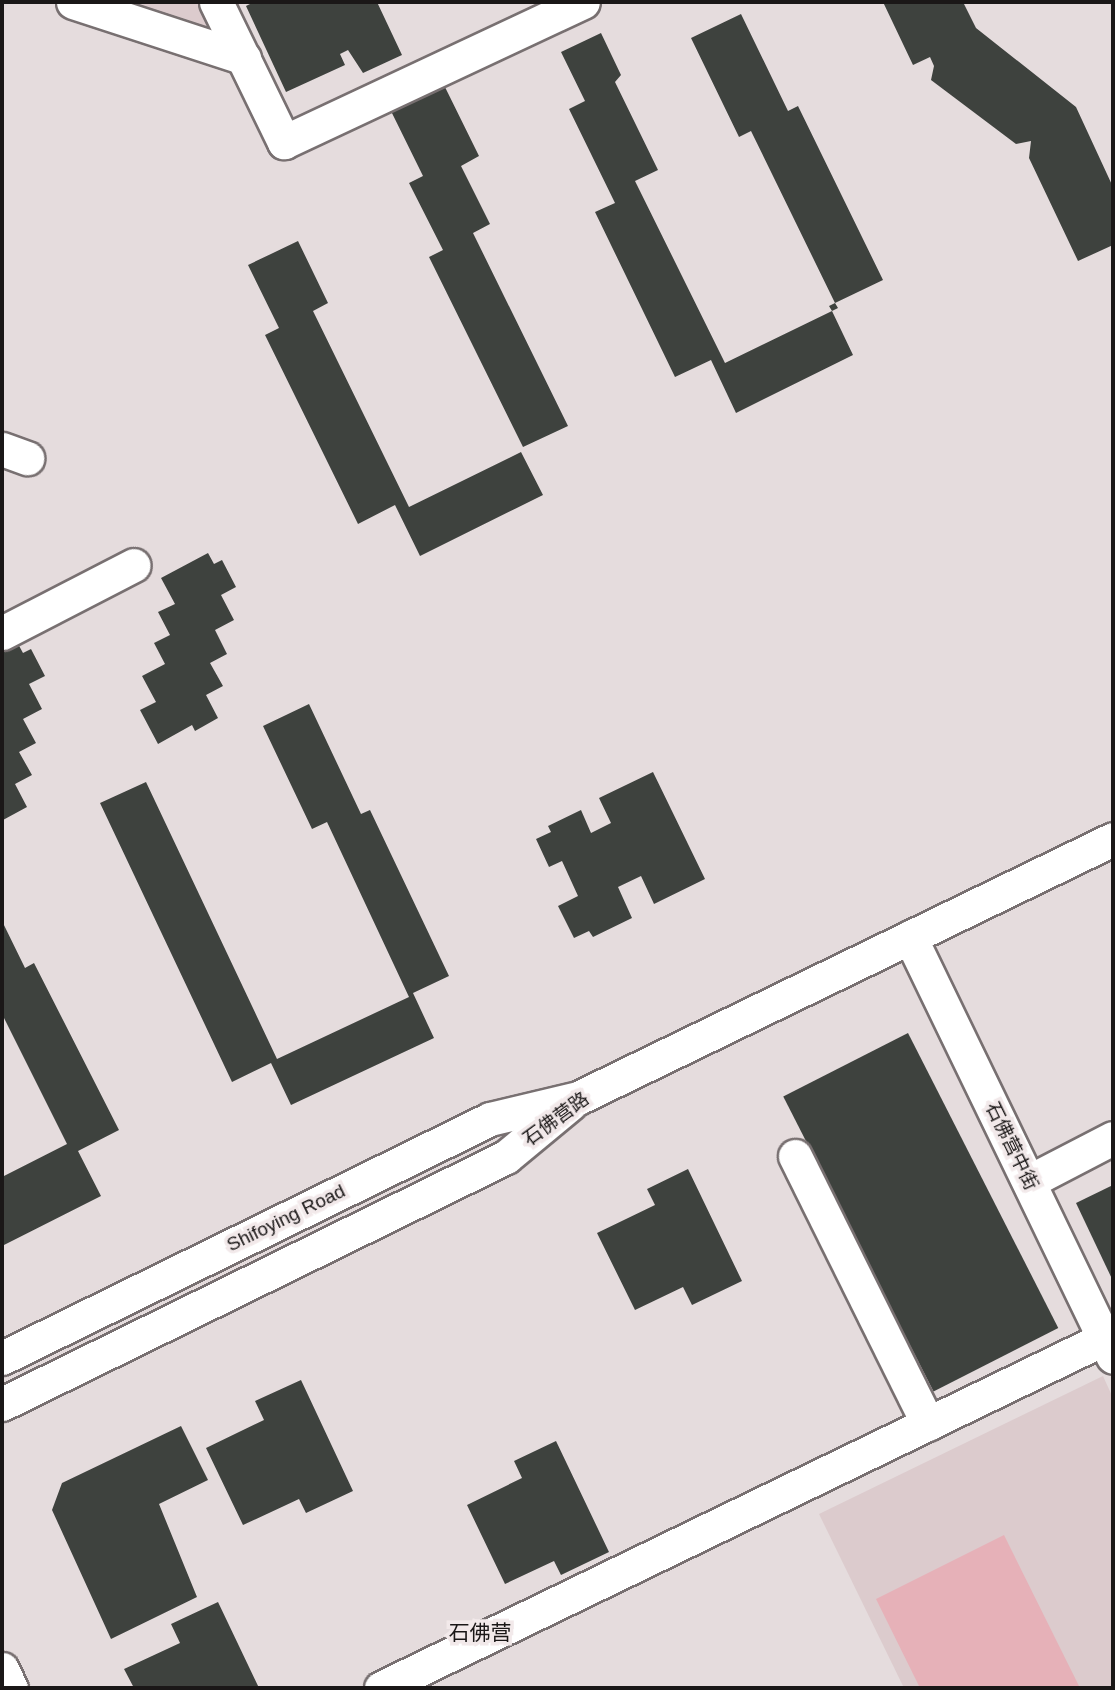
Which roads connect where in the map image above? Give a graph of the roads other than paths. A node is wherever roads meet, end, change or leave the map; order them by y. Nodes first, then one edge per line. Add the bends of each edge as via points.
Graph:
1 (73, 2) edge
2 (216, 2) edge
3 (583, 2) edge
4 (243, 58) junction
5 (134, 565) dead end
6 (2, 633) edge
7 (1113, 839) edge
8 (911, 937) junction
9 (578, 1098) junction
10 (1113, 1138) edge
11 (795, 1156) dead end
12 (1030, 1181) junction
13 (1109, 1347) edge
14 (2, 1358) edge
15 (2, 1404) edge
16 (928, 1424) junction
17 (2, 1669) edge
18 (11, 1688) edge
19 (381, 1688) edge

1 - 4 street
2 - 4 street
3 - 4 street via 284,142
5 - 6 street
7 - 8 street, 石佛营路
8 - 9 street, 石佛营路
8 - 12 street, 石佛营中街
9 - 14 street, Shifoying Road via 490,1119
9 - 15 street, 石佛营路 via 506,1157
10 - 12 street
11 - 16 street
12 - 13 street, 石佛营中街
13 - 16 street
16 - 19 street
17 - 18 street

